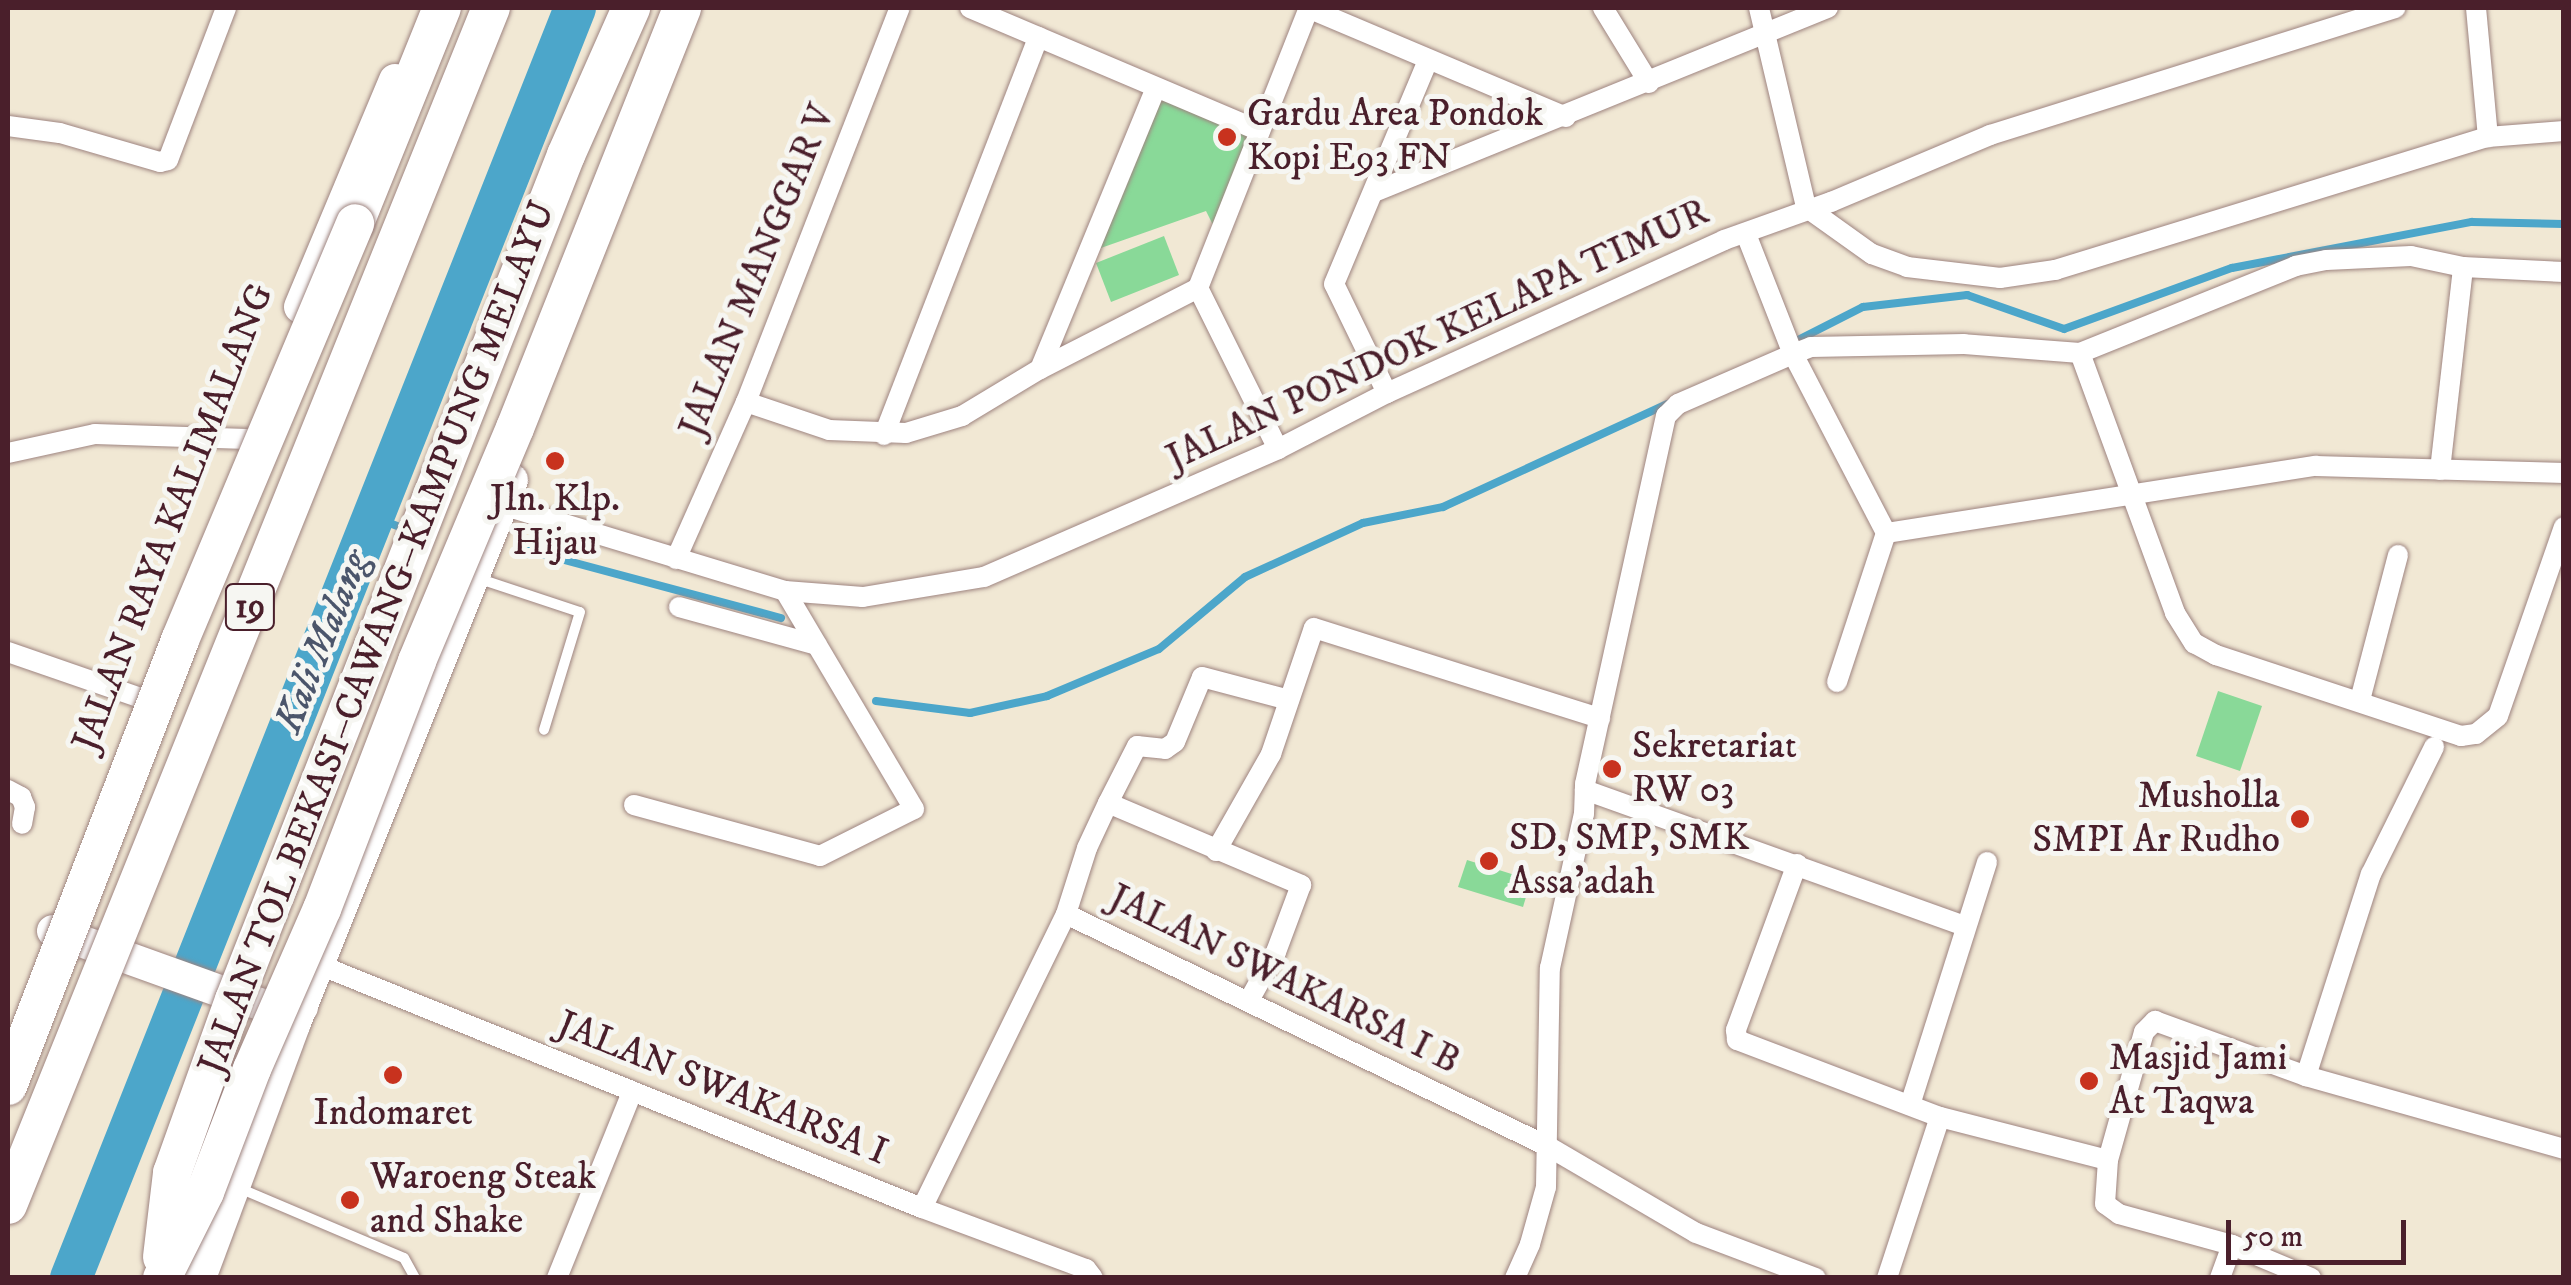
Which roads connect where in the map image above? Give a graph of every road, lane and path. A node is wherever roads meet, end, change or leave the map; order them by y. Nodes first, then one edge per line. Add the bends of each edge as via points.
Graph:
1 (226, 8) edge
2 (428, 8) edge
3 (442, 8) edge
4 (491, 8) edge
5 (631, 8) edge
6 (682, 8) edge
7 (702, 8) edge
8 (900, 8) edge
9 (970, 8) edge
10 (1308, 8) edge
11 (1603, 8) edge
12 (1759, 8) edge
13 (1828, 8) edge
14 (2396, 8) edge
15 (2476, 8) edge
16 (1763, 31) junction
17 (1038, 37) junction
18 (1428, 60) junction
19 (1648, 84) junction
20 (1156, 88) junction
21 (1566, 117) junction
22 (8, 126) edge
23 (1258, 130) junction
24 (2564, 132) edge
25 (2488, 137) junction
26 (1374, 192) junction
27 (1806, 208) junction
28 (1746, 234) junction
29 (2463, 267) junction
30 (2564, 272) edge
31 (1198, 288) junction
32 (1798, 349) junction
33 (2080, 353) junction
34 (1040, 369) junction
35 (1387, 393) junction
36 (746, 402) junction
37 (884, 435) junction
38 (246, 439) junction
39 (1278, 449) junction
40 (8, 453) edge
41 (2440, 470) junction
42 (2564, 473) edge
43 (2134, 498) junction
44 (502, 505) junction
45 (2564, 527) edge
46 (1886, 533) junction
47 (2398, 555) dead end
48 (676, 558) junction
49 (476, 578) junction
50 (785, 591) junction
51 (680, 607) dead end
52 (817, 646) junction
53 (8, 652) edge
54 (1837, 682) dead end
55 (147, 700) junction
56 (1290, 700) junction
57 (2360, 700) junction
58 (1600, 718) junction
59 (544, 730) dead end
60 (2434, 747) dead end
61 (8, 790) edge
62 (1585, 790) junction
63 (1108, 803) junction
64 (634, 805) dead end
65 (22, 824) dead end
66 (1216, 851) junction
67 (1987, 862) dead end
68 (1798, 864) junction
69 (1066, 914) junction
70 (1965, 926) junction
71 (52, 932) junction
72 (322, 966) junction
73 (1248, 1002) junction
74 (290, 1013) junction
75 (8, 1063) edge
76 (2306, 1076) junction
77 (8, 1086) edge
78 (632, 1092) junction
79 (1910, 1105) junction
80 (1940, 1117) junction
81 (1549, 1147) junction
82 (2564, 1149) edge
83 (2108, 1160) junction
84 (234, 1186) junction
85 (8, 1205) edge
86 (922, 1208) junction
87 (2232, 1244) junction
88 (161, 1278) edge
89 (200, 1278) edge
90 (415, 1278) edge
91 (557, 1278) edge
92 (1092, 1278) edge
93 (1515, 1278) edge
94 (1816, 1278) edge
95 (1887, 1278) edge
96 (2220, 1278) edge
97 (2311, 1278) edge

1 - 22 street via 171,156 160,162 60,132
2 - 38 main road, JALAN RAYA KALIMALANG
3 - 77 highway, bridge via 180,640
4 - 85 highway, 19, bridge
5 - 88 highway, JALAN TOL BEKASI–CAWANG–KAMPUNG MELAYU, bridge via 566,154 234,1000 172,1173
6 - 88 highway, bridge via 322,909 205,1192
7 - 44 main road
8 - 36 street, JALAN MANGGAR V
9 - 17 street
10 - 18 street
10 - 23 street
11 - 19 street
12 - 16 street
13 - 16 street
14 - 27 street, JALAN PONDOK KELAPA TIMUR via 1990,135
15 - 25 street
16 - 19 street
16 - 27 street
17 - 20 street
17 - 37 street
18 - 21 street
18 - 26 street
19 - 21 street
20 - 23 street
20 - 34 street
21 - 26 street
23 - 31 street
24 - 25 street
25 - 27 street via 2055,270 2000,278 1907,267 1872,254
26 - 35 street via 1334,284
27 - 28 street, JALAN PONDOK KELAPA TIMUR
28 - 32 street via 1775,311
28 - 35 street, JALAN PONDOK KELAPA TIMUR
29 - 30 street
29 - 33 street via 2395,256 2296,266
29 - 41 street
31 - 34 street
31 - 39 street
32 - 33 street via 1964,344
32 - 46 street
32 - 58 street via 1678,404 1666,416
33 - 43 street
34 - 37 street via 962,416
35 - 39 street, JALAN PONDOK KELAPA TIMUR
36 - 37 street via 829,430
36 - 48 street, JALAN MANGGAR V
38 - 40 street via 95,434
38 - 55 main road, JALAN RAYA KALIMALANG
39 - 50 street, JALAN PONDOK KELAPA TIMUR via 984,578 863,597
41 - 42 street
41 - 43 street via 2316,466
43 - 46 street
43 - 57 street via 2194,642 2216,655
44 - 48 street, JALAN PONDOK KELAPA TIMUR
44 - 49 main road
45 - 57 street via 2498,716 2488,727 2461,736
46 - 54 street
47 - 57 street
48 - 50 street, JALAN PONDOK KELAPA TIMUR
49 - 59 lane via 580,612
49 - 72 main road
50 - 52 street
51 - 52 street
52 - 64 street via 914,810 820,856
53 - 55 street
55 - 71 main road, JALAN RAYA KALIMALANG
56 - 58 street via 1314,628
56 - 63 street via 1202,676 1175,742 1165,749 1137,746
56 - 66 street via 1271,754
58 - 62 street
60 - 76 street via 2371,874
61 - 65 street via 21,796
62 - 68 street
62 - 81 street via 1549,981
63 - 66 street
63 - 69 street
66 - 73 street via 1302,887
67 - 70 street
68 - 70 street
68 - 79 street via 1735,1035 1740,1043
69 - 73 street, JALAN SWAKARSA I B
69 - 86 street, JALAN SWAKARSA I B
70 - 79 street
71 - 74 main road
71 - 75 main road, JALAN RAYA KALIMALANG
72 - 74 main road
72 - 78 street, JALAN SWAKARSA I
73 - 81 street, JALAN SWAKARSA I B
74 - 84 main road
76 - 82 street
76 - 83 street via 2155,1021 2144,1032
78 - 86 street, JALAN SWAKARSA I
78 - 91 street
79 - 80 street
80 - 83 street
80 - 95 street
81 - 93 street via 1539,1219
81 - 94 street, JALAN SWAKARSA I B via 1696,1233
83 - 87 street via 2103,1195 2110,1210
84 - 89 main road
84 - 90 lane via 404,1258
86 - 92 street, JALAN SWAKARSA I via 1086,1268
87 - 96 street
87 - 97 street

